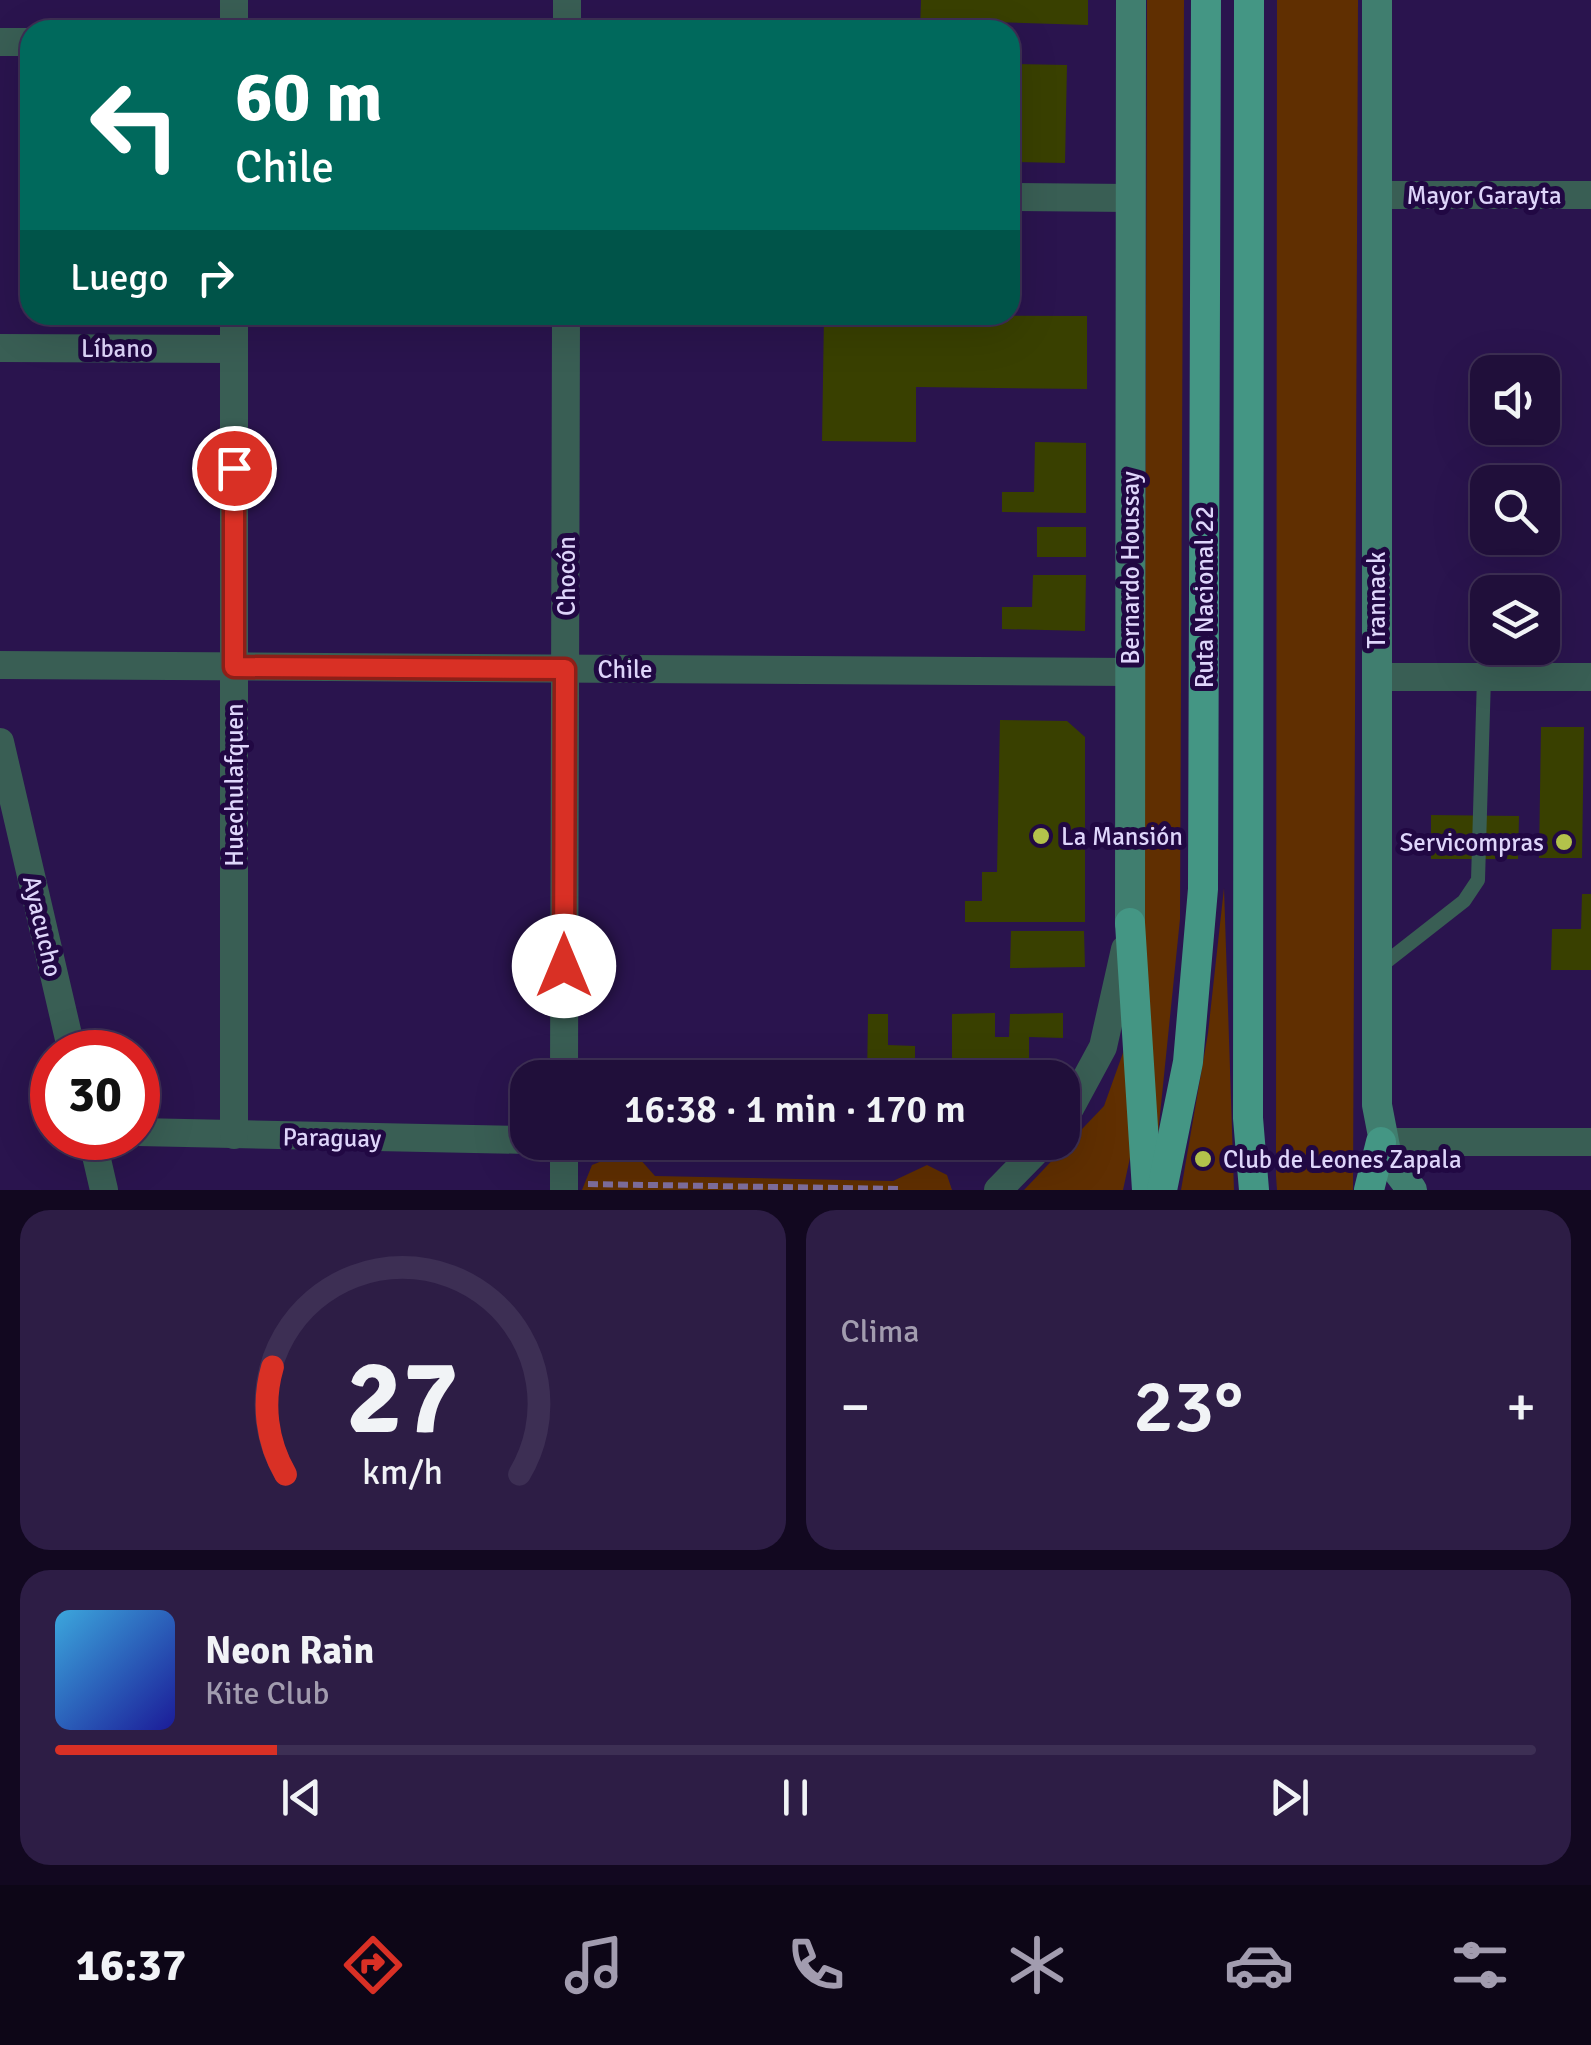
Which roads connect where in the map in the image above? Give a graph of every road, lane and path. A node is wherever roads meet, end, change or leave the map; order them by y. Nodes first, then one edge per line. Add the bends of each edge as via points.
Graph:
1 (1131, 0) edge
2 (1206, 0) edge
3 (1250, 0) edge
4 (1377, 0) edge
5 (1377, 195) junction
6 (1591, 195) edge
7 (1020, 197) edge
8 (1131, 198) junction
9 (234, 325) edge
10 (566, 325) edge
11 (0, 348) edge
12 (234, 349) junction
13 (0, 665) edge
14 (234, 667) junction
15 (565, 669) junction
16 (1130, 672) junction
17 (1376, 676) junction
18 (1484, 677) junction
19 (1591, 677) edge
20 (0, 742) edge
21 (1130, 922) junction
22 (1376, 970) junction
23 (67, 1030) edge
24 (564, 1060) edge
25 (1080, 1090) edge
26 (160, 1133) edge
27 (234, 1135) junction
28 (510, 1140) edge
29 (1380, 1142) junction
30 (1591, 1142) edge
31 (97, 1160) edge
32 (568, 1160) edge
33 (1027, 1160) edge
34 (573, 1187) edge
35 (901, 1189) edge
36 (104, 1190) edge
37 (998, 1190) edge
38 (1147, 1190) edge
39 (1162, 1190) edge
40 (1254, 1190) edge
41 (1369, 1190) edge
42 (1412, 1190) edge

1 - 8 street, Bernardo Houssay
2 - 39 main road, Ruta Nacional 22 via 1203,889 1188,1062
3 - 40 main road, Ruta Nacional 22 via 1248,1118
4 - 5 street, Trannack
5 - 6 street, Mayor Garayta
5 - 17 street, Trannack
7 - 8 street
8 - 16 street, Bernardo Houssay
9 - 12 street, Huechulafquen
10 - 15 street, Chocón
11 - 12 street, Líbano
12 - 14 street, Huechulafquen
13 - 14 street, Chile
14 - 15 street, Chile
14 - 27 street, Huechulafquen
15 - 16 street, Chile
15 - 24 street, Chocón
16 - 21 street, Bernardo Houssay
17 - 18 street
17 - 22 street, Trannack
18 - 19 street
18 - 22 lane via 1478,880 1464,901
20 - 23 street, Ayacucho
21 - 25 street, Bernardo Houssay via 1104,1047
21 - 38 main road
22 - 29 street, Trannack
26 - 27 street, Paraguay
27 - 28 street, Paraguay
29 - 30 street
29 - 41 main road
29 - 42 street
31 - 36 street
32 - 34 street
33 - 37 street
34 - 35 path

